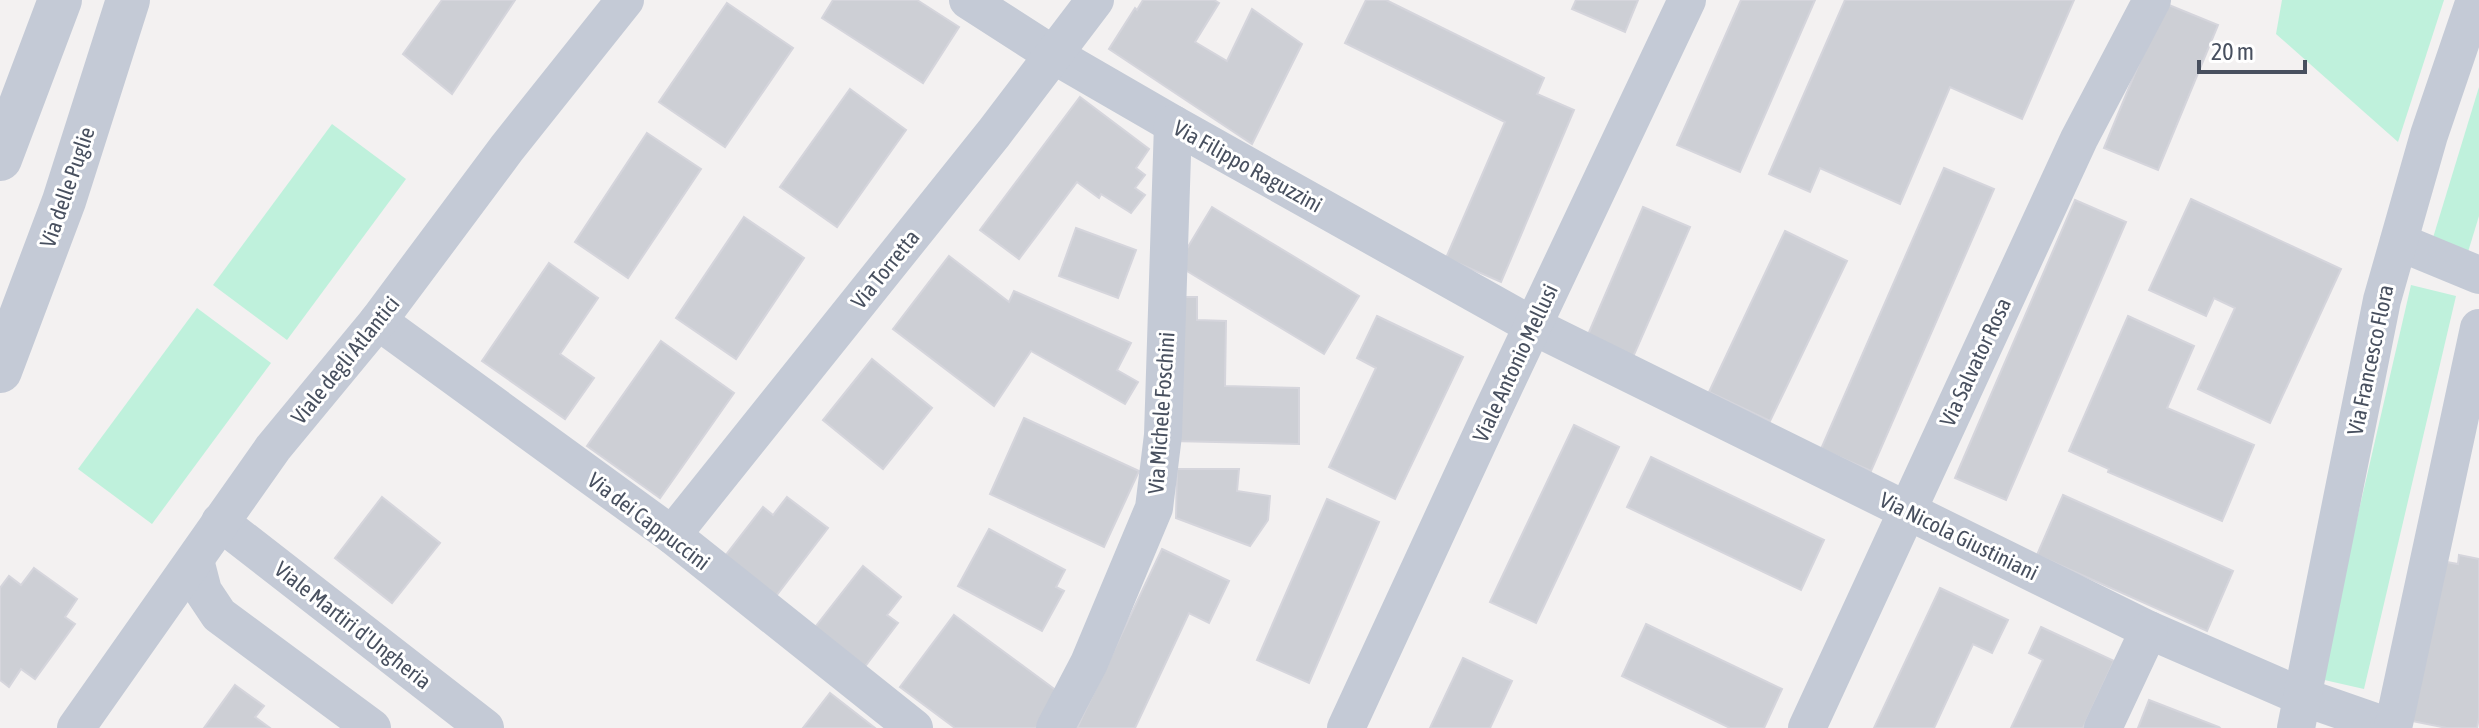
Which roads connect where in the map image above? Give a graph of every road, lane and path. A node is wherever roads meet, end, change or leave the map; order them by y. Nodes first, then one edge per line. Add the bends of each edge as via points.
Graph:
1 (60, 0) edge
2 (128, 0) edge
3 (625, 0) edge
4 (968, 0) edge
5 (1095, 0) edge
6 (1687, 0) edge
7 (2152, 0) edge
8 (2475, 0) edge
9 (1052, 54) junction
10 (1173, 124) junction
11 (0, 159) edge
12 (2399, 242) junction
13 (2479, 275) edge
14 (378, 321) junction
15 (1533, 326) junction
16 (2479, 328) edge
17 (0, 371) edge
18 (1906, 511) junction
19 (220, 522) junction
20 (672, 535) junction
21 (195, 560) junction
22 (2149, 630) junction
23 (2299, 712) edge
24 (76, 728) edge
25 (372, 728) edge
26 (485, 728) edge
27 (914, 728) edge
28 (1055, 728) edge
29 (1346, 728) edge
30 (1807, 728) edge
31 (2103, 728) edge
32 (2392, 728) edge

1 - 11 street
2 - 17 street, Via delle Puglie via 64,201
3 - 14 street, Viale degli Atlantici
4 - 9 street, Via Filippo Raguzzini
5 - 9 street, Via Torretta
6 - 15 street, Viale Antonio Mellusi
7 - 18 street, Via Salvator Rosa via 2079,139
8 - 12 street, Via Francesco Flora
9 - 10 street, Via Filippo Raguzzini
9 - 20 street, Via Torretta
10 - 15 street, Via Filippo Raguzzini
10 - 28 street, Via Michele Foschini via 1163,435 1154,508 1089,663
12 - 13 street
12 - 23 street, Via Francesco Flora via 2382,300
14 - 19 street, Viale degli Atlantici via 273,448
14 - 20 street, Via dei Cappuccini
15 - 18 street, Via Nicola Giustiniani
15 - 29 street, Viale Antonio Mellusi
16 - 32 street
18 - 22 street, Via Nicola Giustiniani
18 - 30 street, Via Salvator Rosa
19 - 21 street, Viale degli Atlantici
19 - 26 street, Viale Martiri d'Ungheria
20 - 27 street, Via dei Cappuccini
21 - 24 street, Viale degli Atlantici
21 - 25 street via 203,591 219,615
22 - 23 street, Via Nicola Giustiniani
22 - 31 street
23 - 32 street, Via Nicola Giustiniani

